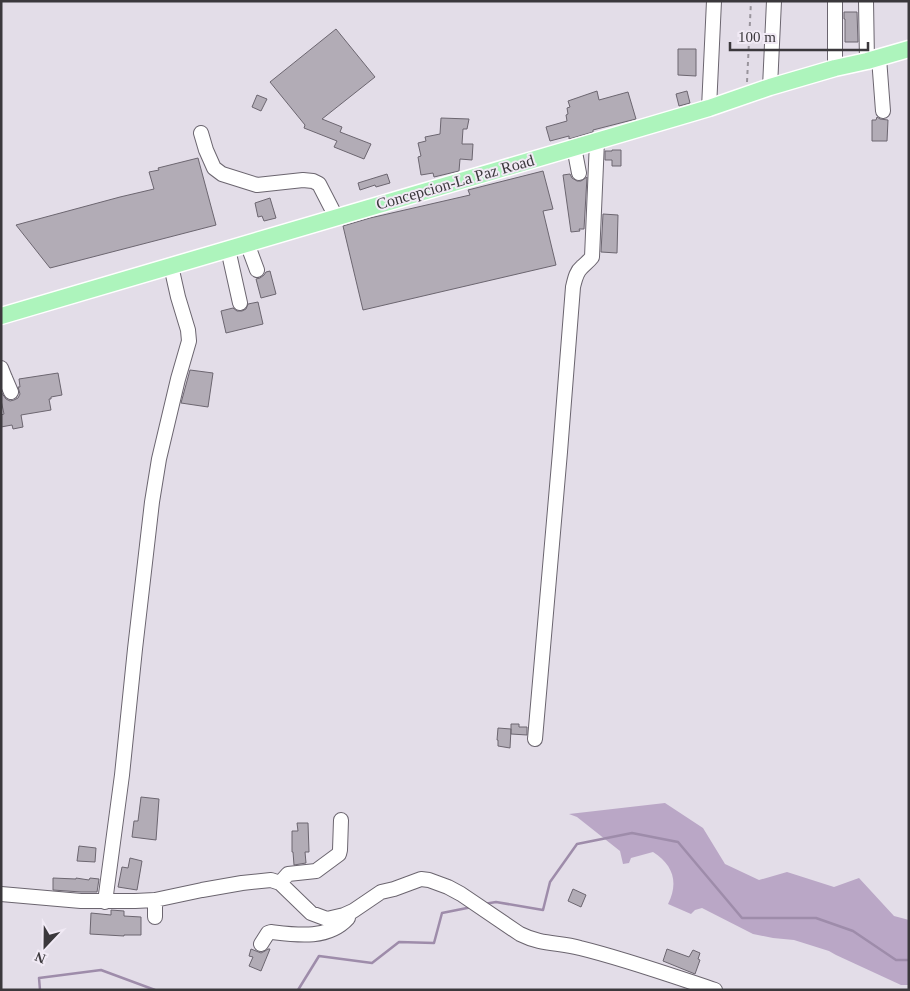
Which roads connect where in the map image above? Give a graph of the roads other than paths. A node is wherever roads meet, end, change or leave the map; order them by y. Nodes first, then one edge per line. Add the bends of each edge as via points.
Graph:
1 (714, 1) edge
2 (774, 1) edge
3 (835, 1) edge
4 (866, 1) edge
5 (909, 49) edge
6 (873, 60) junction
7 (834, 68) junction
8 (770, 87) junction
9 (709, 108) junction
10 (883, 111) dead end
11 (201, 133) dead end
12 (597, 141) junction
13 (574, 147) junction
14 (579, 173) dead end
15 (336, 217) junction
16 (247, 243) junction
17 (228, 249) junction
18 (171, 266) junction
19 (257, 270) dead end
20 (240, 303) dead end
21 (1, 316) edge
22 (1, 368) edge
23 (11, 392) dead end
24 (536, 739) dead end
25 (341, 820) dead end
26 (280, 883) junction
27 (1, 894) edge
28 (155, 900) junction
29 (104, 902) junction
30 (353, 911) junction
31 (155, 917) dead end
32 (261, 944) dead end
33 (715, 990) edge

1 - 9 street
2 - 8 street
3 - 7 street
4 - 6 street
5 - 6 main road, Concepcion-La Paz Road
6 - 7 main road, Concepcion-La Paz Road
6 - 10 street
7 - 8 main road, Concepcion-La Paz Road
8 - 9 main road, Concepcion-La Paz Road
9 - 12 main road, Concepcion-La Paz Road
11 - 15 street via 214,168 222,174 258,185 313,181 320,184
12 - 13 main road, Concepcion-La Paz Road
12 - 24 street via 592,257 575,276 573,287
13 - 14 street
13 - 15 main road, Concepcion-La Paz Road
15 - 16 main road, Concepcion-La Paz Road
16 - 17 main road, Concepcion-La Paz Road
16 - 19 street
17 - 18 main road, Concepcion-La Paz Road
17 - 20 street
18 - 21 main road, Concepcion-La Paz Road
18 - 29 street via 189,341 161,451 152,502
22 - 23 street
25 - 26 street via 340,850 336,857 316,871 288,874
26 - 28 street via 255,881
26 - 30 street via 311,913 321,917 335,918
27 - 29 street
28 - 29 street
28 - 31 street
30 - 32 street via 332,929 308,935 271,932
30 - 33 street via 381,892 429,880 461,894 528,938 578,947

